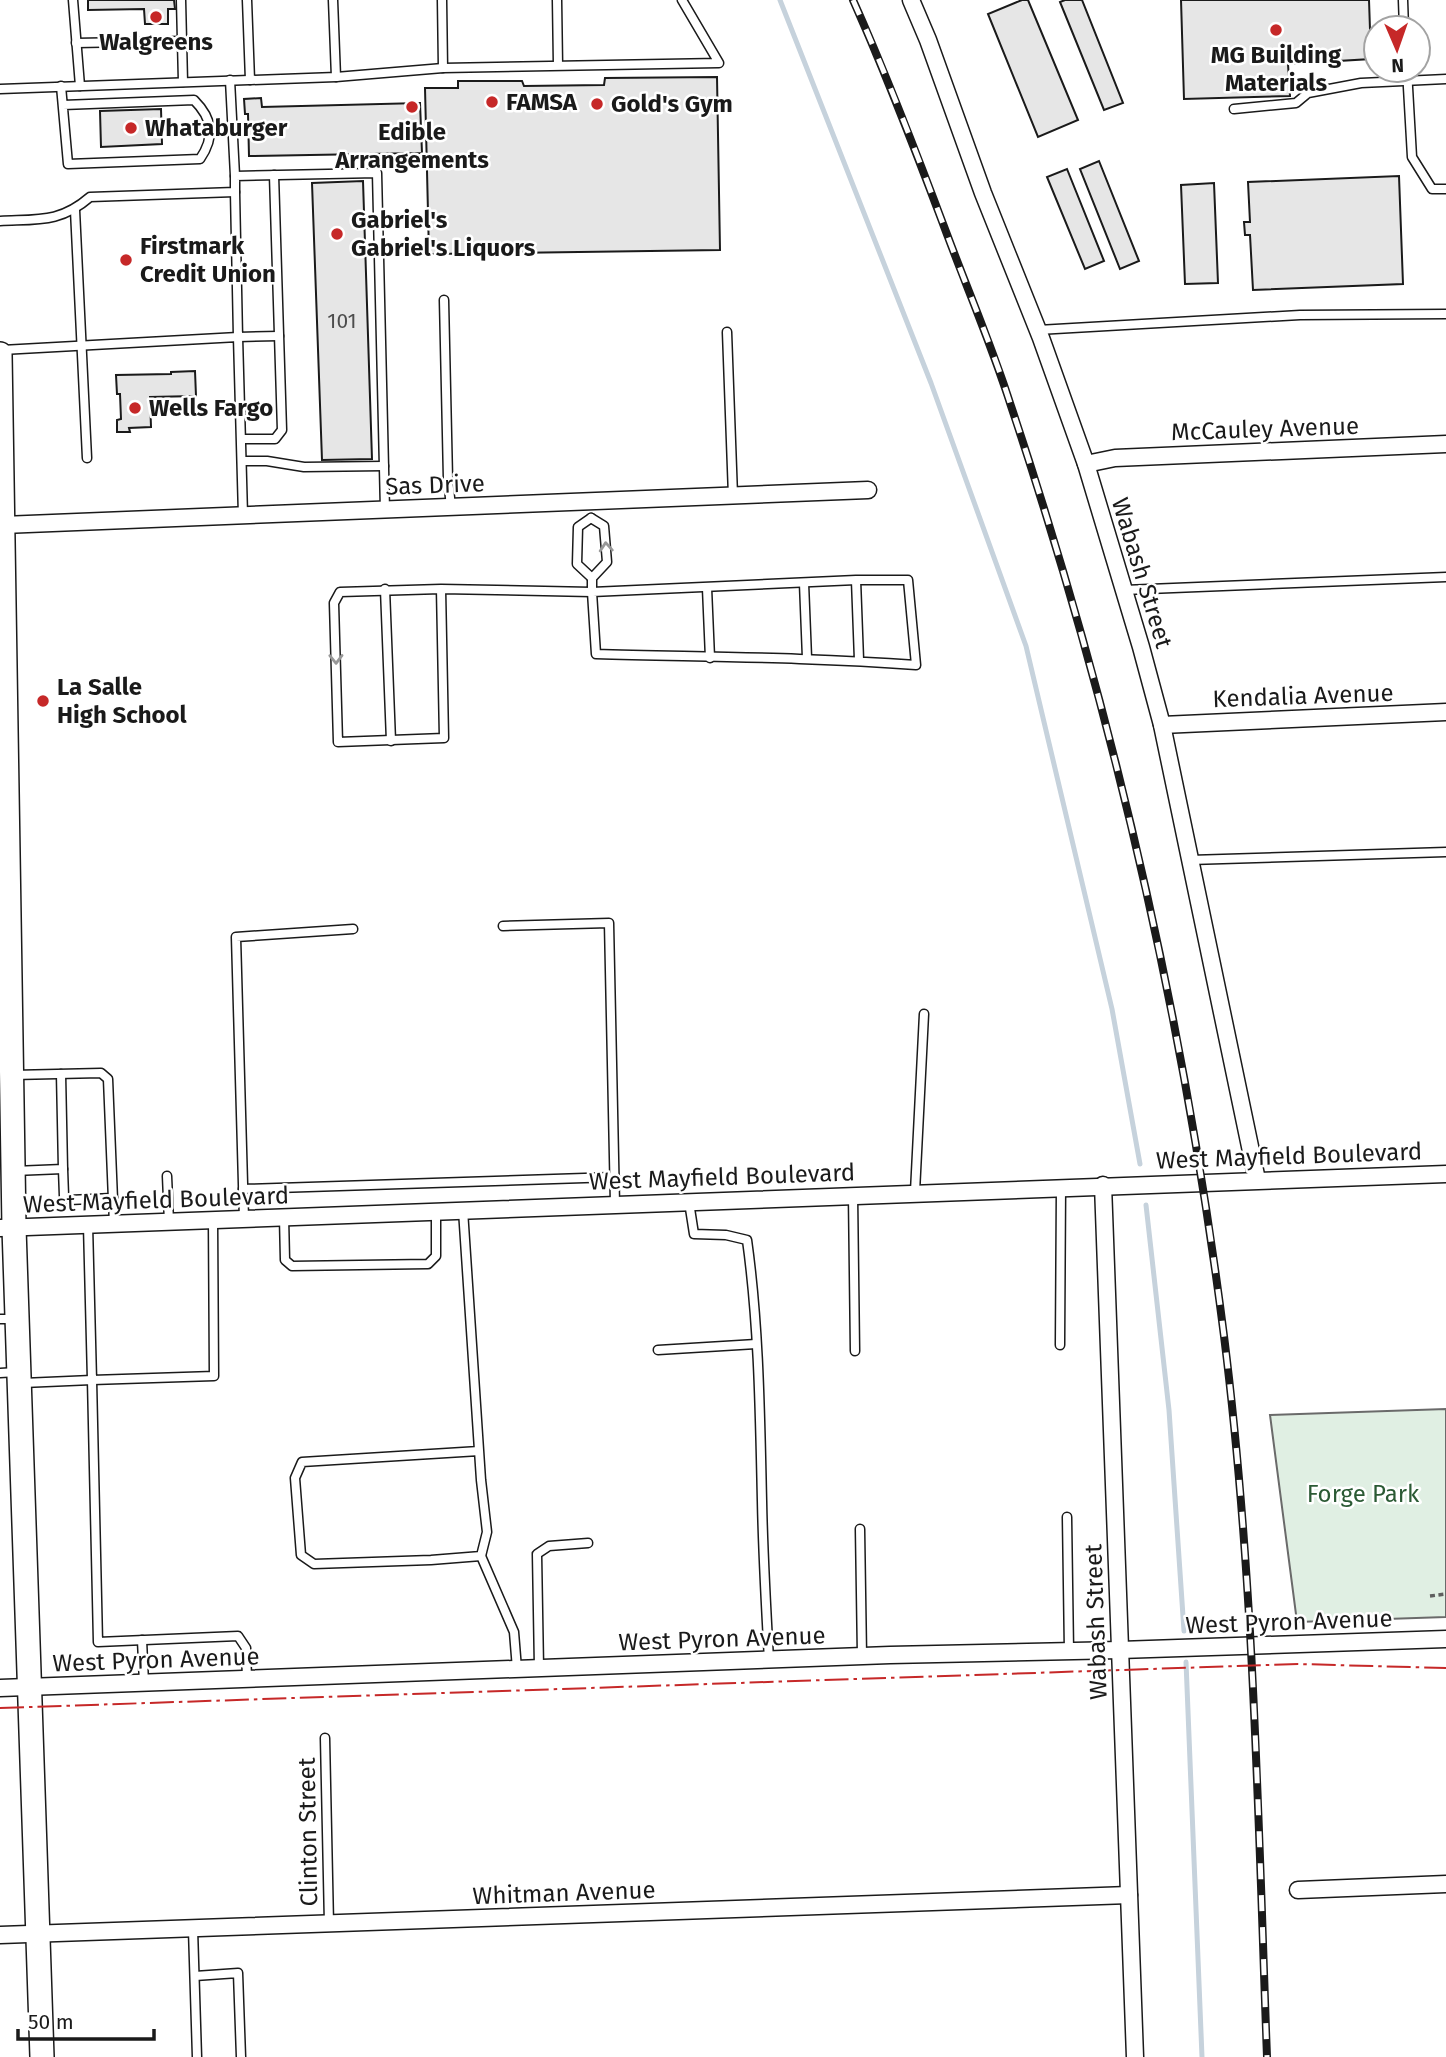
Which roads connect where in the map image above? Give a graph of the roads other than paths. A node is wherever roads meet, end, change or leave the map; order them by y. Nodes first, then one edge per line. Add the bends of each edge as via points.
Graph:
1 (73, 0) edge
2 (181, 0) edge
3 (247, 0) edge
4 (333, 0) edge
5 (442, 0) edge
6 (557, 0) edge
7 (682, 0) edge
8 (911, 0) edge
9 (182, 41) junction
10 (76, 43) junction
11 (558, 65) junction
12 (443, 68) junction
13 (336, 77) junction
14 (230, 80) junction
15 (250, 80) junction
16 (183, 82) junction
17 (1362, 83) edge
18 (1407, 84) edge
19 (61, 86) junction
20 (80, 86) junction
21 (0, 89) edge
22 (63, 105) junction
23 (1234, 110) dead end
24 (274, 175) junction
25 (235, 176) junction
26 (1446, 188) edge
27 (234, 192) junction
28 (75, 210) junction
29 (0, 221) edge
30 (444, 300) dead end
31 (1446, 314) edge
32 (1038, 330) junction
33 (727, 332) dead end
34 (279, 336) junction
35 (237, 337) junction
36 (81, 346) junction
37 (0, 352) edge
38 (242, 439) junction
39 (1446, 444) edge
40 (87, 458) dead end
41 (242, 461) junction
42 (1086, 464) junction
43 (384, 466) junction
44 (868, 490) dead end
45 (733, 496) junction
46 (592, 501) junction
47 (451, 507) junction
48 (385, 509) junction
49 (243, 515) junction
50 (591, 518) junction
51 (3, 525) junction
52 (1446, 577) edge
53 (592, 578) junction
54 (856, 580) junction
55 (804, 583) junction
56 (707, 587) junction
57 (385, 589) junction
58 (441, 589) junction
59 (1124, 590) junction
60 (592, 592) junction
61 (710, 658) junction
62 (807, 658) junction
63 (859, 660) junction
64 (3, 708) edge
65 (1446, 712) edge
66 (1162, 724) junction
67 (391, 741) junction
68 (1446, 852) edge
69 (1190, 860) junction
70 (503, 926) dead end
71 (353, 929) dead end
72 (5, 932) edge
73 (924, 1014) dead end
74 (8, 1062) edge
75 (61, 1074) junction
76 (63, 1169) junction
77 (13, 1171) junction
78 (1446, 1174) edge
79 (167, 1176) dead end
80 (615, 1177) junction
81 (1257, 1180) junction
82 (1103, 1185) junction
83 (1060, 1187) junction
84 (243, 1189) junction
85 (915, 1192) junction
86 (853, 1195) junction
87 (113, 1199) junction
88 (689, 1202) junction
89 (615, 1205) junction
90 (463, 1210) junction
91 (436, 1211) junction
92 (284, 1217) junction
93 (244, 1219) junction
94 (213, 1220) junction
95 (169, 1222) junction
96 (114, 1224) junction
97 (88, 1225) junction
98 (7, 1228) edge
99 (9, 1319) edge
100 (756, 1344) junction
101 (1060, 1345) dead end
102 (658, 1350) dead end
103 (855, 1351) dead end
104 (13, 1376) edge
105 (92, 1380) junction
106 (479, 1451) junction
107 (1067, 1517) dead end
108 (860, 1529) dead end
109 (588, 1543) dead end
110 (481, 1556) junction
111 (1446, 1639) edge
112 (142, 1640) junction
113 (1120, 1650) junction
114 (1069, 1651) junction
115 (862, 1656) junction
116 (769, 1661) junction
117 (539, 1668) junction
118 (517, 1669) junction
119 (247, 1679) junction
120 (144, 1683) junction
121 (30, 1687) junction
122 (0, 1688) edge
123 (325, 1738) dead end
124 (1446, 1884) edge
125 (1298, 1890) dead end
126 (1129, 1895) junction
127 (329, 1924) junction
128 (194, 1929) junction
129 (37, 1934) junction
130 (0, 1935) edge
131 (195, 1976) junction
132 (42, 2057) edge
133 (197, 2057) edge
134 (242, 2057) edge
135 (1135, 2057) edge

1 - 10 lane
2 - 9 lane
3 - 15 lane
4 - 13 lane
5 - 12 lane
6 - 11 lane
7 - 11 lane via 719,63
8 - 32 street, Wabash Street
9 - 10 lane
9 - 16 lane
10 - 20 lane
11 - 12 lane
12 - 13 lane
13 - 15 lane
14 - 15 lane
14 - 16 lane
14 - 25 lane
16 - 20 lane
17 - 23 lane via 1308,93 1296,103
18 - 26 lane via 1412,157 1432,189
19 - 20 lane
19 - 21 lane
19 - 22 lane
22 - 22 lane via 68,164 200,159 210,139 205,111 194,100
24 - 25 lane
24 - 34 lane
24 - 43 lane via 377,173
25 - 27 lane
27 - 28 lane via 90,197
27 - 35 lane
28 - 29 lane via 51,219
28 - 36 lane
30 - 47 lane
31 - 32 lane via 1300,315
32 - 42 street, Wabash Street
33 - 45 lane
34 - 35 lane
34 - 38 lane via 282,430 275,439
35 - 36 lane
35 - 38 lane
36 - 37 lane
36 - 40 lane
37 - 51 main road
38 - 41 lane
39 - 42 street, McCauley Avenue via 1115,458
41 - 43 lane via 304,467
41 - 49 lane
42 - 59 street, Wabash Street
43 - 48 lane
44 - 45 street, Sas Drive
45 - 46 street, Sas Drive
46 - 47 street, Sas Drive
46 - 50 lane
47 - 48 street, Sas Drive
48 - 49 street, Sas Drive
49 - 51 street, Sas Drive
53 -> 50 lane via 607,562 604,526
50 - 53 lane via 578,527 577,564
51 - 64 main road
52 - 59 lane
53 - 60 lane
54 - 55 lane
54 - 63 lane
54 - 63 lane via 908,580 916,665
55 - 56 lane
55 - 62 lane
56 - 60 lane
56 - 61 lane
57 - 58 lane
57 - 67 lane
57 -> 67 lane via 340,592 334,603 338,742
58 - 60 lane
58 - 67 lane via 444,738
59 - 66 street, Wabash Street
60 - 61 lane via 596,654
61 - 62 lane
62 - 63 lane
64 - 72 main road
65 - 66 street, Kendalia Avenue
66 - 69 street, Wabash Street
68 - 69 lane
69 - 81 street, Wabash Street
70 - 80 lane via 609,923
71 - 84 lane via 236,937
72 - 74 main road
73 - 85 lane
74 - 75 lane
74 - 77 main road
75 - 76 lane
75 - 87 lane via 101,1073 108,1079
76 - 77 lane
76 - 87 lane via 64,1196 69,1200
77 - 98 main road
78 - 81 street, West Mayfield Boulevard
79 - 95 lane
80 - 84 lane
80 - 89 lane
81 - 82 street, West Mayfield Boulevard
82 - 83 street, West Mayfield Boulevard
82 - 113 street, Wabash Street
83 - 85 street, West Mayfield Boulevard
83 - 101 lane
84 - 93 lane
85 - 86 street, West Mayfield Boulevard
86 - 88 street, West Mayfield Boulevard
86 - 103 lane
87 - 96 lane
88 - 89 street, West Mayfield Boulevard
88 - 100 lane via 694,1234 747,1240
89 - 90 street, West Mayfield Boulevard
90 - 91 street, West Mayfield Boulevard
90 - 106 lane
91 - 92 street, West Mayfield Boulevard
91 - 92 lane via 436,1256 428,1264 292,1265 285,1260
92 - 93 street, West Mayfield Boulevard
93 - 94 street, West Mayfield Boulevard
94 - 95 street, West Mayfield Boulevard
94 - 105 lane via 214,1376
95 - 96 street, West Mayfield Boulevard
96 - 97 street, West Mayfield Boulevard
97 - 98 street, West Mayfield Boulevard
97 - 105 lane
98 - 99 main road
99 - 104 main road
100 - 102 lane
100 - 116 lane
104 - 105 lane
104 - 121 main road
105 - 112 lane via 98,1642
106 - 110 lane via 487,1532
106 - 110 lane via 302,1462 295,1478 301,1555 314,1564
107 - 114 lane
108 - 115 lane
109 - 117 lane via 550,1546 537,1554
110 - 118 lane via 514,1632
111 - 113 street, West Pyron Avenue
112 - 119 lane via 238,1636 246,1648
112 - 120 lane
113 - 114 street, West Pyron Avenue
113 - 126 street, Wabash Street
114 - 115 street, West Pyron Avenue
115 - 116 street, West Pyron Avenue
116 - 117 street, West Pyron Avenue
117 - 118 street, West Pyron Avenue
118 - 119 street, West Pyron Avenue
119 - 120 street, West Pyron Avenue
120 - 121 street, West Pyron Avenue
121 - 122 street, West Pyron Avenue
121 - 129 main road
123 - 127 lane, Clinton Street
124 - 125 street
126 - 127 street, Whitman Avenue
126 - 135 street, Wabash Street
127 - 128 street, Whitman Avenue
128 - 129 street, Whitman Avenue
128 - 131 lane
129 - 130 street, Whitman Avenue
129 - 132 main road
131 - 133 lane
131 - 134 lane via 238,1973

